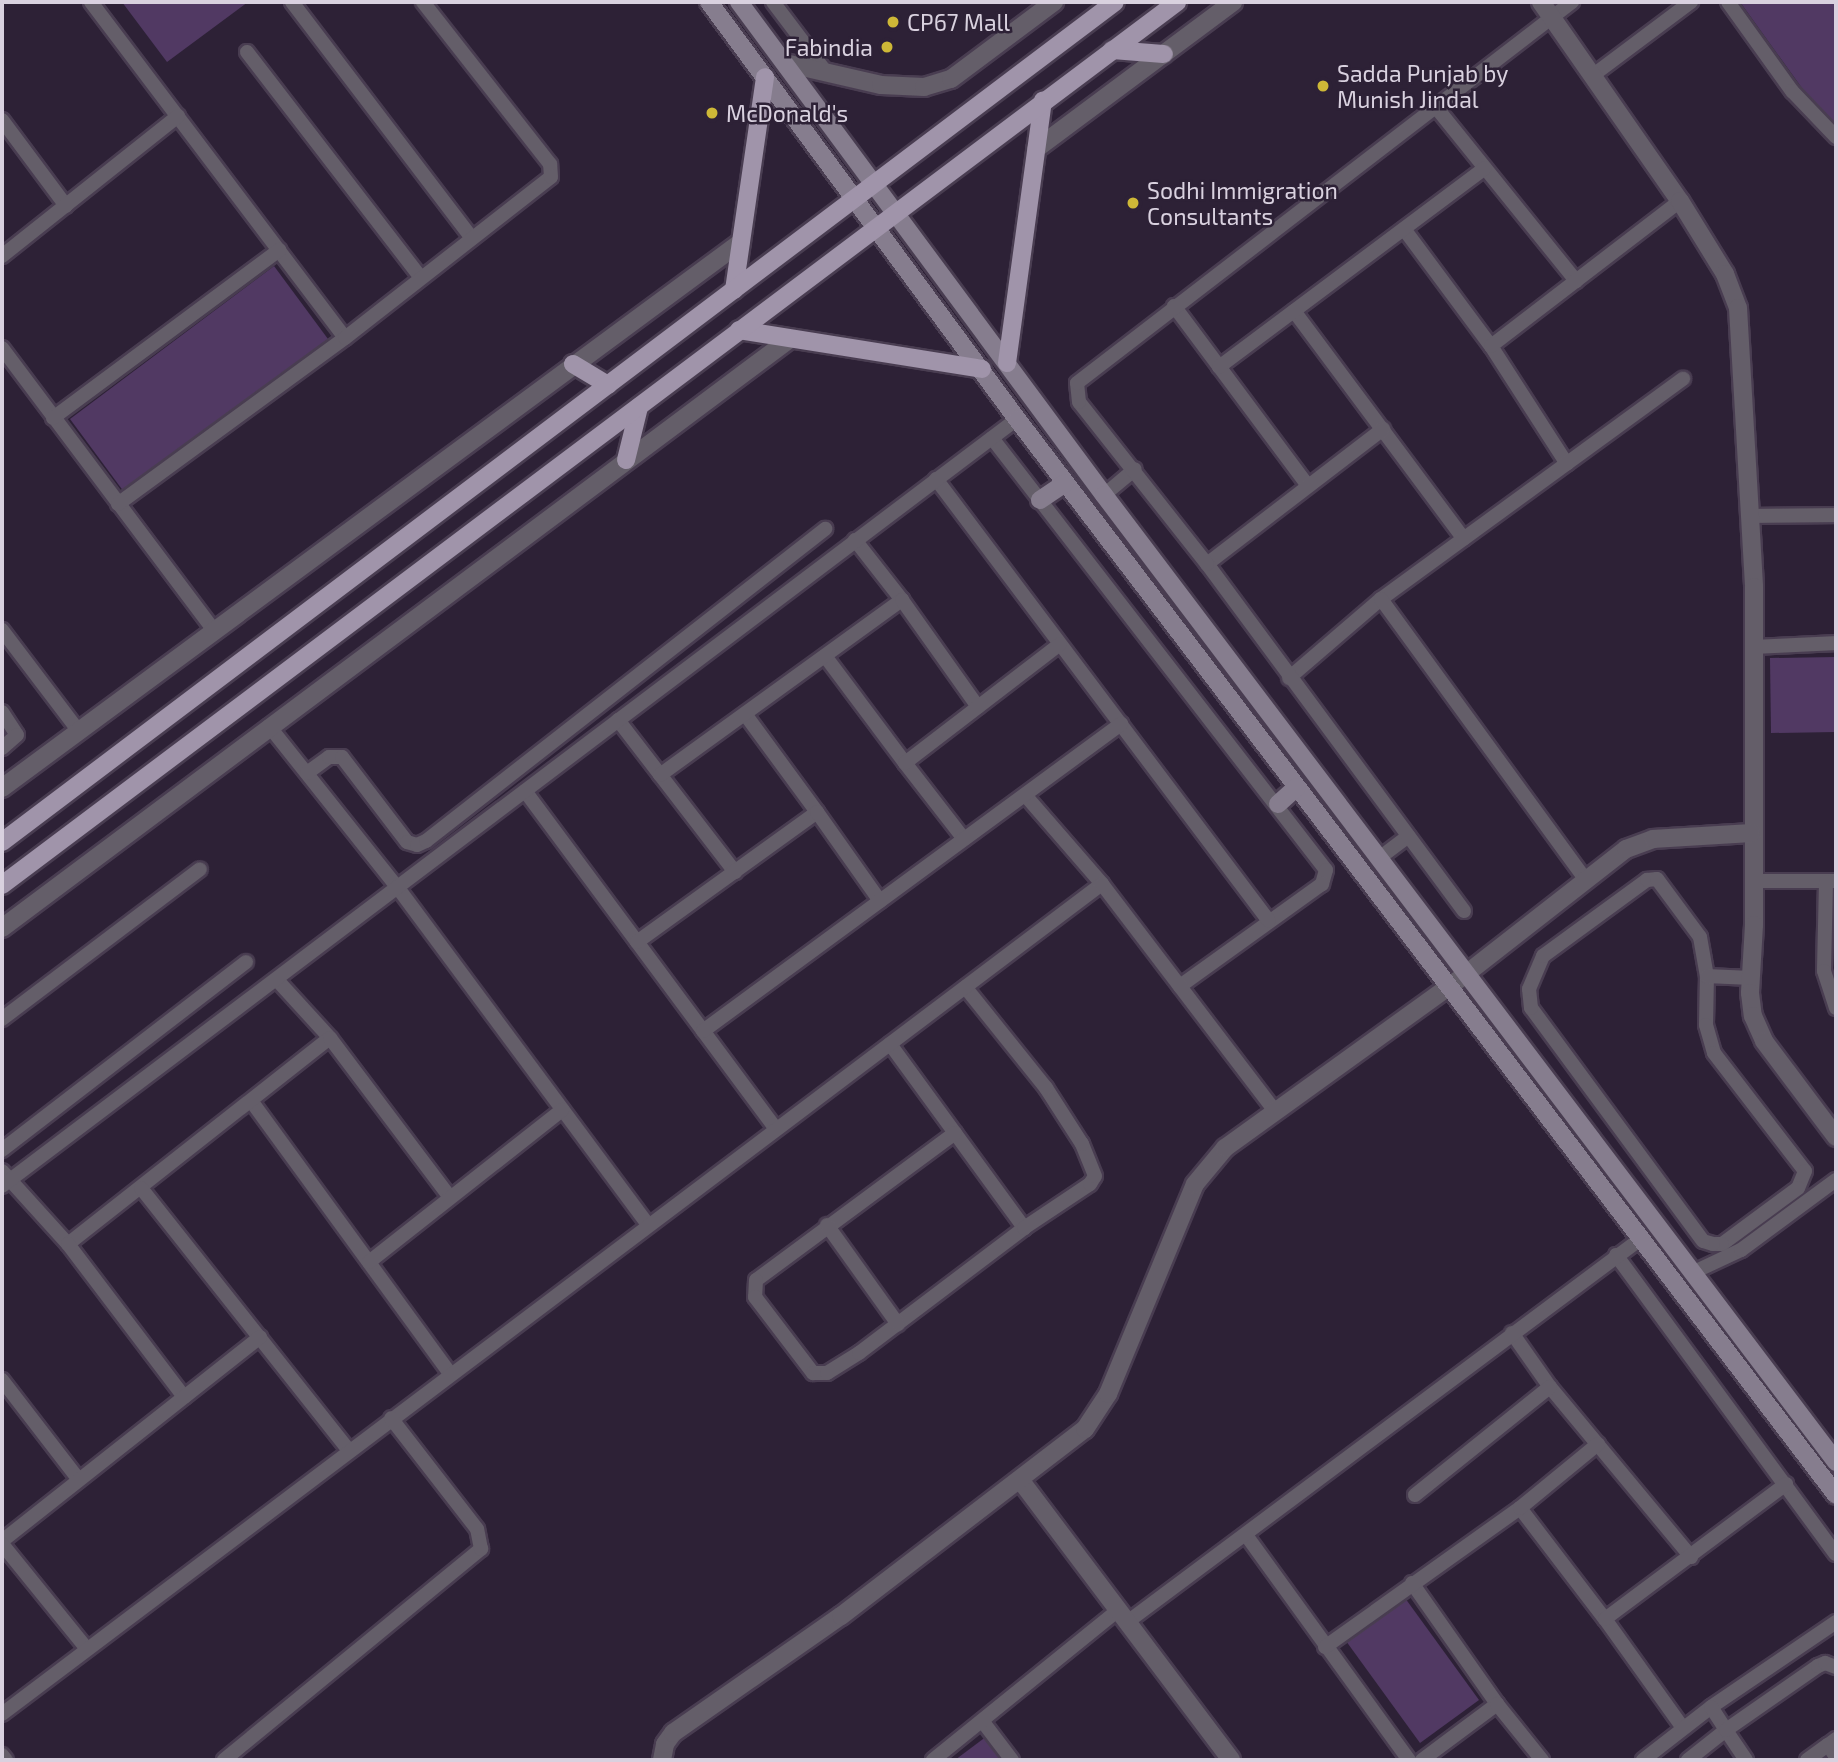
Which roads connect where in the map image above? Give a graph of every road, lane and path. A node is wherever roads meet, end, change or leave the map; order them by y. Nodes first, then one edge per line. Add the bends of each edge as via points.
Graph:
1 (92, 2) edge
2 (292, 2) edge
3 (423, 2) edge
4 (709, 2) edge
5 (739, 2) edge
6 (773, 2) edge
7 (1055, 2) edge
8 (1115, 2) edge
9 (1177, 2) edge
10 (1233, 2) edge
11 (1541, 2) edge
12 (1572, 2) edge
13 (1690, 2) edge
14 (1728, 2) edge
15 (1552, 17) junction
16 (1112, 50) junction
17 (247, 52) dead end
18 (1164, 54) junction
19 (785, 63) junction
20 (826, 72) junction
21 (1592, 76) junction
22 (765, 77) junction
23 (1043, 100) junction
24 (1435, 106) junction
25 (178, 116) junction
26 (2, 120) edge
27 (1836, 137) edge
28 (1036, 149) junction
29 (1485, 168) junction
30 (877, 183) junction
31 (855, 200) junction
32 (1680, 201) junction
33 (66, 206) junction
34 (897, 214) junction
35 (877, 226) junction
36 (1404, 229) junction
37 (472, 238) junction
38 (741, 242) junction
39 (279, 250) junction
40 (2, 256) edge
41 (422, 278) junction
42 (1576, 281) junction
43 (734, 290) junction
44 (1174, 306) junction
45 (1294, 311) junction
46 (739, 330) junction
47 (345, 338) junction
48 (790, 339) junction
49 (1492, 346) junction
50 (2, 348) edge
51 (1007, 363) junction
52 (573, 364) junction
53 (1219, 367) junction
54 (982, 369) junction
55 (1683, 379) dead end
56 (608, 385) junction
57 (639, 407) junction
58 (54, 418) junction
59 (1017, 419) junction
60 (1383, 429) junction
61 (992, 438) junction
62 (626, 460) junction
63 (1567, 464) junction
64 (1135, 469) junction
65 (936, 479) junction
66 (1065, 483) junction
67 (1308, 486) junction
68 (1104, 495) junction
69 (1040, 500) junction
70 (118, 504) junction
71 (1836, 515) edge
72 (1752, 516) junction
73 (825, 529) dead end
74 (1464, 539) junction
75 (855, 540) junction
76 (783, 561) junction
77 (1206, 564) junction
78 (801, 581) junction
79 (902, 600) junction
80 (1381, 600) junction
81 (213, 629) junction
82 (2, 630) edge
83 (1836, 643) edge
84 (1060, 644) junction
85 (1755, 647) junction
86 (825, 656) junction
87 (1289, 678) junction
88 (978, 707) junction
89 (2, 712) edge
90 (745, 714) junction
91 (618, 720) junction
92 (1121, 724) junction
93 (269, 726) junction
94 (78, 730) junction
95 (2, 748) edge
96 (905, 763) junction
97 (307, 773) junction
98 (660, 775) junction
99 (1297, 787) junction
100 (2, 788) edge
101 (525, 791) junction
102 (1025, 794) junction
103 (1278, 804) junction
104 (817, 812) junction
105 (1751, 833) junction
106 (1408, 836) junction
107 (964, 839) junction
108 (2, 842) edge
109 (1378, 859) junction
110 (200, 869) dead end
111 (735, 872) junction
112 (1585, 879) junction
113 (1754, 881) junction
114 (1831, 882) edge
115 (1102, 884) junction
116 (2, 885) edge
117 (398, 888) junction
118 (880, 901) junction
119 (1464, 911) dead end
120 (1269, 921) junction
121 (2, 928) edge
122 (637, 942) junction
123 (246, 962) dead end
124 (1830, 971) edge
125 (1466, 974) junction
126 (1707, 976) junction
127 (1751, 978) junction
128 (277, 980) junction
129 (1180, 986) junction
130 (1448, 986) junction
131 (965, 987) junction
132 (1836, 1008) edge
133 (2, 1019) edge
134 (703, 1031) junction
135 (330, 1038) junction
136 (890, 1044) junction
137 (252, 1102) junction
138 (562, 1110) junction
139 (1275, 1111) junction
140 (776, 1129) junction
141 (955, 1133) junction
142 (1836, 1138) edge
143 (2, 1150) edge
144 (5, 1179) edge
145 (1836, 1180) edge
146 (141, 1188) junction
147 (450, 1197) junction
148 (648, 1225) junction
149 (827, 1225) junction
150 (1024, 1228) junction
151 (1639, 1240) junction
152 (68, 1244) junction
153 (1616, 1255) junction
154 (369, 1262) junction
155 (1694, 1272) junction
156 (898, 1324) junction
157 (1511, 1333) junction
158 (260, 1337) junction
159 (450, 1374) junction
160 (2, 1380) edge
161 (1550, 1387) junction
162 (184, 1397) junction
163 (391, 1418) junction
164 (1598, 1444) junction
165 (349, 1450) junction
166 (1836, 1462) edge
167 (79, 1480) junction
168 (1021, 1481) junction
169 (1786, 1484) junction
170 (1415, 1495) dead end
171 (1836, 1495) edge
172 (1520, 1508) junction
173 (1246, 1535) junction
174 (2, 1543) edge
175 (1836, 1553) edge
176 (1691, 1558) junction
177 (1412, 1583) junction
178 (1121, 1617) junction
179 (1605, 1619) junction
180 (1836, 1622) edge
181 (1325, 1647) junction
182 (87, 1649) junction
183 (1836, 1667) edge
184 (1497, 1704) junction
185 (1711, 1707) junction
186 (2, 1714) edge
187 (983, 1721) junction
188 (1683, 1728) junction
189 (1726, 1730) junction
190 (1834, 1747) edge
191 (2, 1755) edge
192 (659, 1759) edge
193 (6, 1760) edge
194 (224, 1760) edge
195 (933, 1760) edge
196 (1012, 1760) edge
197 (1231, 1760) edge
198 (1409, 1760) edge
199 (1422, 1760) edge
200 (1542, 1760) edge
201 (1643, 1760) edge
202 (1688, 1760) edge
203 (1746, 1760) edge
204 (1807, 1760) edge

1 - 25 street
2 - 37 street
3 - 37 street via 550,164 551,177 545,187
4 - 22 main road
5 - 19 main road
6 - 20 street
7 - 20 street via 951,79 903,87
8 - 30 main road
9 - 16 main road
10 - 18 street
11 - 15 street
12 - 15 street
13 - 21 street
14 - 27 street via 1792,91
15 - 21 street
15 - 24 street
16 - 18 main road
16 - 23 main road
17 - 41 street
18 - 28 street
19 - 20 street
19 - 30 main road
21 - 32 street
22 - 31 main road
22 - 38 main road
23 - 28 main road
23 - 34 main road
24 - 29 street
24 - 44 street
25 - 33 street
25 - 39 street
26 - 33 street
28 - 51 main road
29 - 36 street
29 - 42 street
30 - 31 main road
30 - 34 main road
31 - 35 main road
31 - 43 main road
32 - 42 street
32 - 72 street via 1725,274 1738,308
33 - 40 street
34 - 35 main road
34 - 51 main road
35 - 46 main road
35 - 54 main road
36 - 45 street
36 - 49 street
37 - 41 street
38 - 43 main road
38 - 52 street
39 - 47 street
39 - 58 street
41 - 47 street
42 - 49 street
43 - 56 main road
44 - 53 street
44 - 64 street via 1077,383 1079,402
45 - 53 street
45 - 60 street
46 - 48 main road
46 - 57 main road
47 - 70 street
48 - 54 main road
48 - 62 street
49 - 63 street
50 - 58 street
51 - 68 main road
52 - 56 main road
52 - 81 street
53 - 67 street
54 - 59 main road
55 - 63 street
56 - 108 main road
57 - 62 main road
57 - 116 main road
58 - 70 street
59 - 61 street
59 - 66 main road
60 - 67 street
60 - 74 street
61 - 65 street
61 - 69 street
62 - 93 street
63 - 74 street
64 - 68 street
64 - 77 street
65 - 75 street
65 - 84 street
66 - 69 main road
66 - 99 main road
67 - 77 street
68 - 109 main road
69 - 103 street
70 - 81 street
71 - 72 street
72 - 85 street
73 - 76 street
74 - 80 street
75 - 78 street
75 - 79 street
76 - 78 street
76 - 97 street via 426,841 417,845 407,842 342,757 329,757
77 - 87 street
78 - 91 street
79 - 86 street
79 - 88 street
80 - 87 street
80 - 112 street
81 - 94 street
82 - 94 street
83 - 85 street
84 - 88 street
84 - 92 street
85 - 105 street
86 - 90 street
86 - 96 street
87 - 106 street
88 - 96 street
89 - 95 street via 17,735
90 - 98 street
90 - 104 street
91 - 98 street
91 - 101 street
92 - 102 street
92 - 120 street
93 - 97 street
93 - 121 street
94 - 100 street
96 - 107 street
97 - 117 street
98 - 111 street
99 - 103 main road
99 - 130 main road
101 - 117 street
101 - 122 street
102 - 107 street
102 - 115 street
103 - 120 street via 1326,870 1321,884
104 - 111 street
104 - 118 street
105 - 112 street via 1654,839 1626,849
105 - 113 street
106 - 109 street
106 - 119 street
107 - 118 street
109 - 125 main road
110 - 133 street
111 - 122 street
112 - 125 street
113 - 114 street
113 - 127 street
114 - 124 street
115 - 129 street
115 - 131 street
117 - 128 street
117 - 138 street
118 - 134 street
120 - 129 street
122 - 134 street
123 - 143 street
124 - 132 street
125 - 130 street
125 - 155 main road
126 - 126 street via 1706,953 1690,918 1663,882 1647,880 1543,956 1533,972 1530,999 1531,1008 1703,1241 1722,1244 1798,1188 1805,1171 1714,1053 1706,1025
126 - 127 street
127 - 142 street via 1753,1016 1764,1041
128 - 135 street
128 - 144 street
129 - 139 street
130 - 139 street
130 - 151 main road
131 - 136 street
131 - 150 street via 1046,1088 1082,1144 1095,1176
134 - 140 street
135 - 137 street
135 - 147 street
136 - 140 street
136 - 141 street
137 - 146 street
137 - 154 street
138 - 147 street
138 - 148 street
139 - 168 street via 1225,1148 1195,1184 1098,1414
140 - 148 street
141 - 149 street
141 - 150 street
144 - 152 street
145 - 155 street via 1741,1250
146 - 152 street
146 - 158 street
147 - 154 street
148 - 159 street
149 - 156 street
149 - 156 street via 757,1280 754,1297 813,1373 827,1373
150 - 156 street
151 - 153 street
151 - 171 main road
152 - 162 street
153 - 157 street
153 - 169 street
154 - 159 street
155 - 166 main road
157 - 161 street
157 - 173 street
158 - 162 street
158 - 165 street
159 - 163 street
160 - 167 street
161 - 164 street
161 - 170 street
162 - 167 street
163 - 165 street
163 - 194 street via 477,1529 481,1549
164 - 172 street
164 - 176 street
165 - 182 street
167 - 174 street
168 - 178 street
168 - 192 street via 841,1616 673,1733
169 - 175 street
169 - 176 street
172 - 177 street
172 - 179 street
173 - 178 street
173 - 181 street
174 - 182 street
176 - 179 street
177 - 181 street
177 - 184 street
178 - 187 street
178 - 197 street
179 - 188 street
180 - 185 street
181 - 198 street
182 - 186 street
183 - 189 street via 1818,1666
184 - 199 street
184 - 200 street
185 - 188 street
185 - 189 street
187 - 195 street
187 - 196 street
188 - 201 street
189 - 202 street
189 - 203 street
190 - 204 street
191 - 193 street

